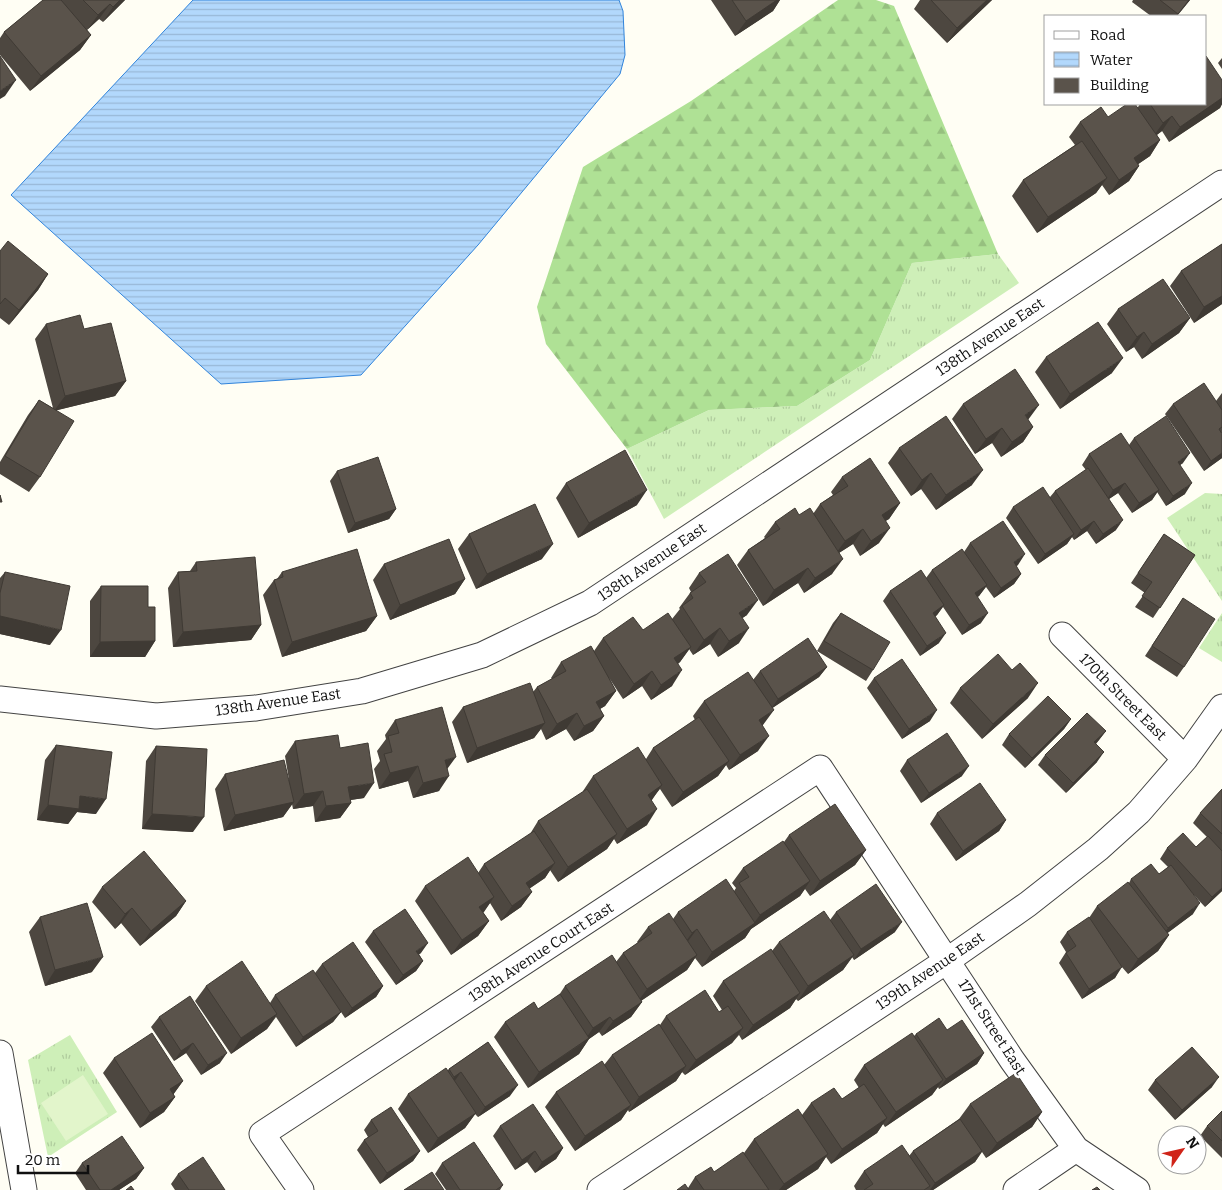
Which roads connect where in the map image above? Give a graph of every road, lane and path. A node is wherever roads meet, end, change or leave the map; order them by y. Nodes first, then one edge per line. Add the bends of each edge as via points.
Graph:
1 (1222, 183) edge
2 (1062, 635) dead end
3 (0, 700) edge
4 (1222, 707) edge
5 (1185, 759) junction
6 (820, 768) joint
7 (948, 960) junction
8 (0, 1053) edge
9 (1076, 1149) junction
10 (24, 1190) edge
11 (301, 1190) edge
12 (600, 1190) edge
13 (1016, 1190) edge
14 (1136, 1190) edge

1 - 3 street, 138th Avenue East via 590,603 482,655 362,690 256,708 156,716
2 - 5 street, 170th Street East
4 - 5 street, 139th Avenue East
5 - 7 street, 139th Avenue East via 1139,812 1098,850
6 - 7 street, 171st Street East
6 - 11 street, 138th Avenue Court East via 262,1134
7 - 9 street, 171st Street East via 1012,1060
7 - 12 street, 139th Avenue East
8 - 10 street
9 - 13 street
9 - 14 street, 171st Street East

